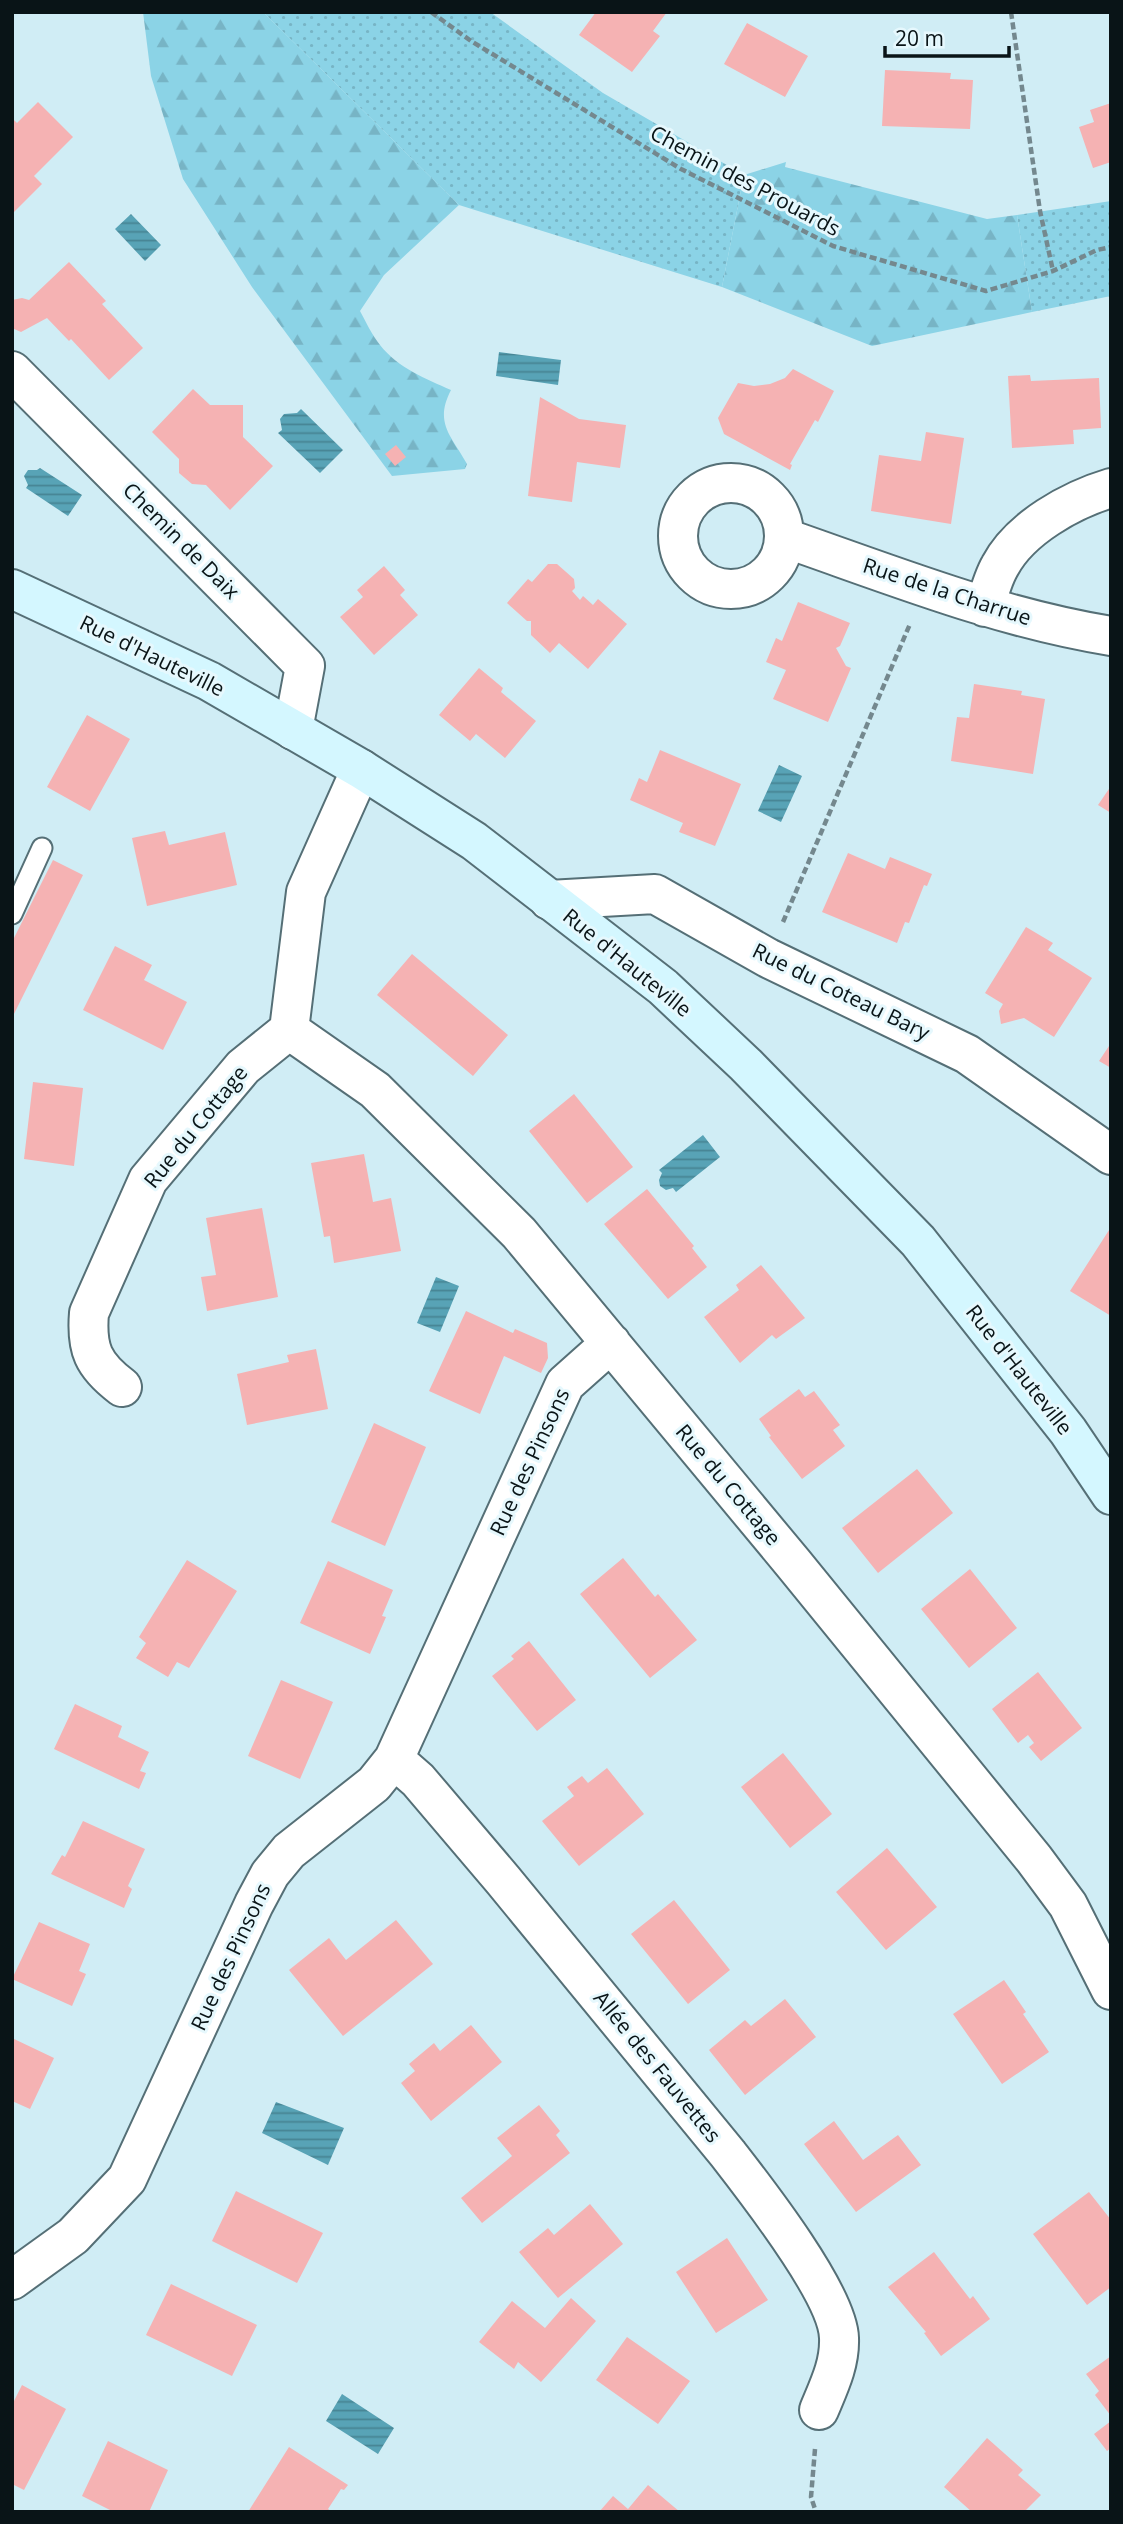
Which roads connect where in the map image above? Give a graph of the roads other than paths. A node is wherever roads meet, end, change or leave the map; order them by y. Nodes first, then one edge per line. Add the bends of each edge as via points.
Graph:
1 (12, 371) edge
2 (1111, 488) edge
3 (785, 538) dead end
4 (12, 589) edge
5 (985, 607) junction
6 (1111, 636) edge
7 (293, 730) junction
8 (361, 769) junction
9 (42, 848) dead end
10 (549, 900) junction
11 (12, 914) edge
12 (289, 1030) junction
13 (1111, 1155) edge
14 (611, 1343) junction
15 (122, 1387) dead end
16 (1111, 1495) edge
17 (394, 1759) junction
18 (1111, 1990) edge
19 (12, 2280) edge
20 (819, 2410) road end

1 - 7 street, Chemin de Daix via 305,666
2 - 5 street via 1051,517 1015,545 1000,565
3 - 5 street, Rue de la Charrue
4 - 7 street, Rue d'Hauteville via 209,681
5 - 6 street, Rue de la Charrue
7 - 8 street, Rue d'Hauteville
8 - 10 street, Rue d'Hauteville via 474,841
8 - 12 street via 306,891
9 - 11 lane
10 - 13 street, Rue du Coteau Bary via 655,894 768,958 967,1054
10 - 16 street, Rue d'Hauteville via 663,987 918,1241 1068,1431
12 - 14 street, Rue du Cottage via 375,1090 519,1233
12 - 15 street, Rue du Cottage via 243,1067 148,1180 89,1313 87,1335 93,1356
14 - 17 street, Rue des Pinsons via 565,1384
14 - 18 street, Rue du Cottage via 1034,1859 1068,1905
17 - 19 street, Rue des Pinsons via 374,1783 289,1851 270,1874 127,2179 74,2236
17 - 20 street, Allée des Fauvettes via 418,1780 503,1880 728,2154 809,2269 832,2308 839,2335 838,2364

